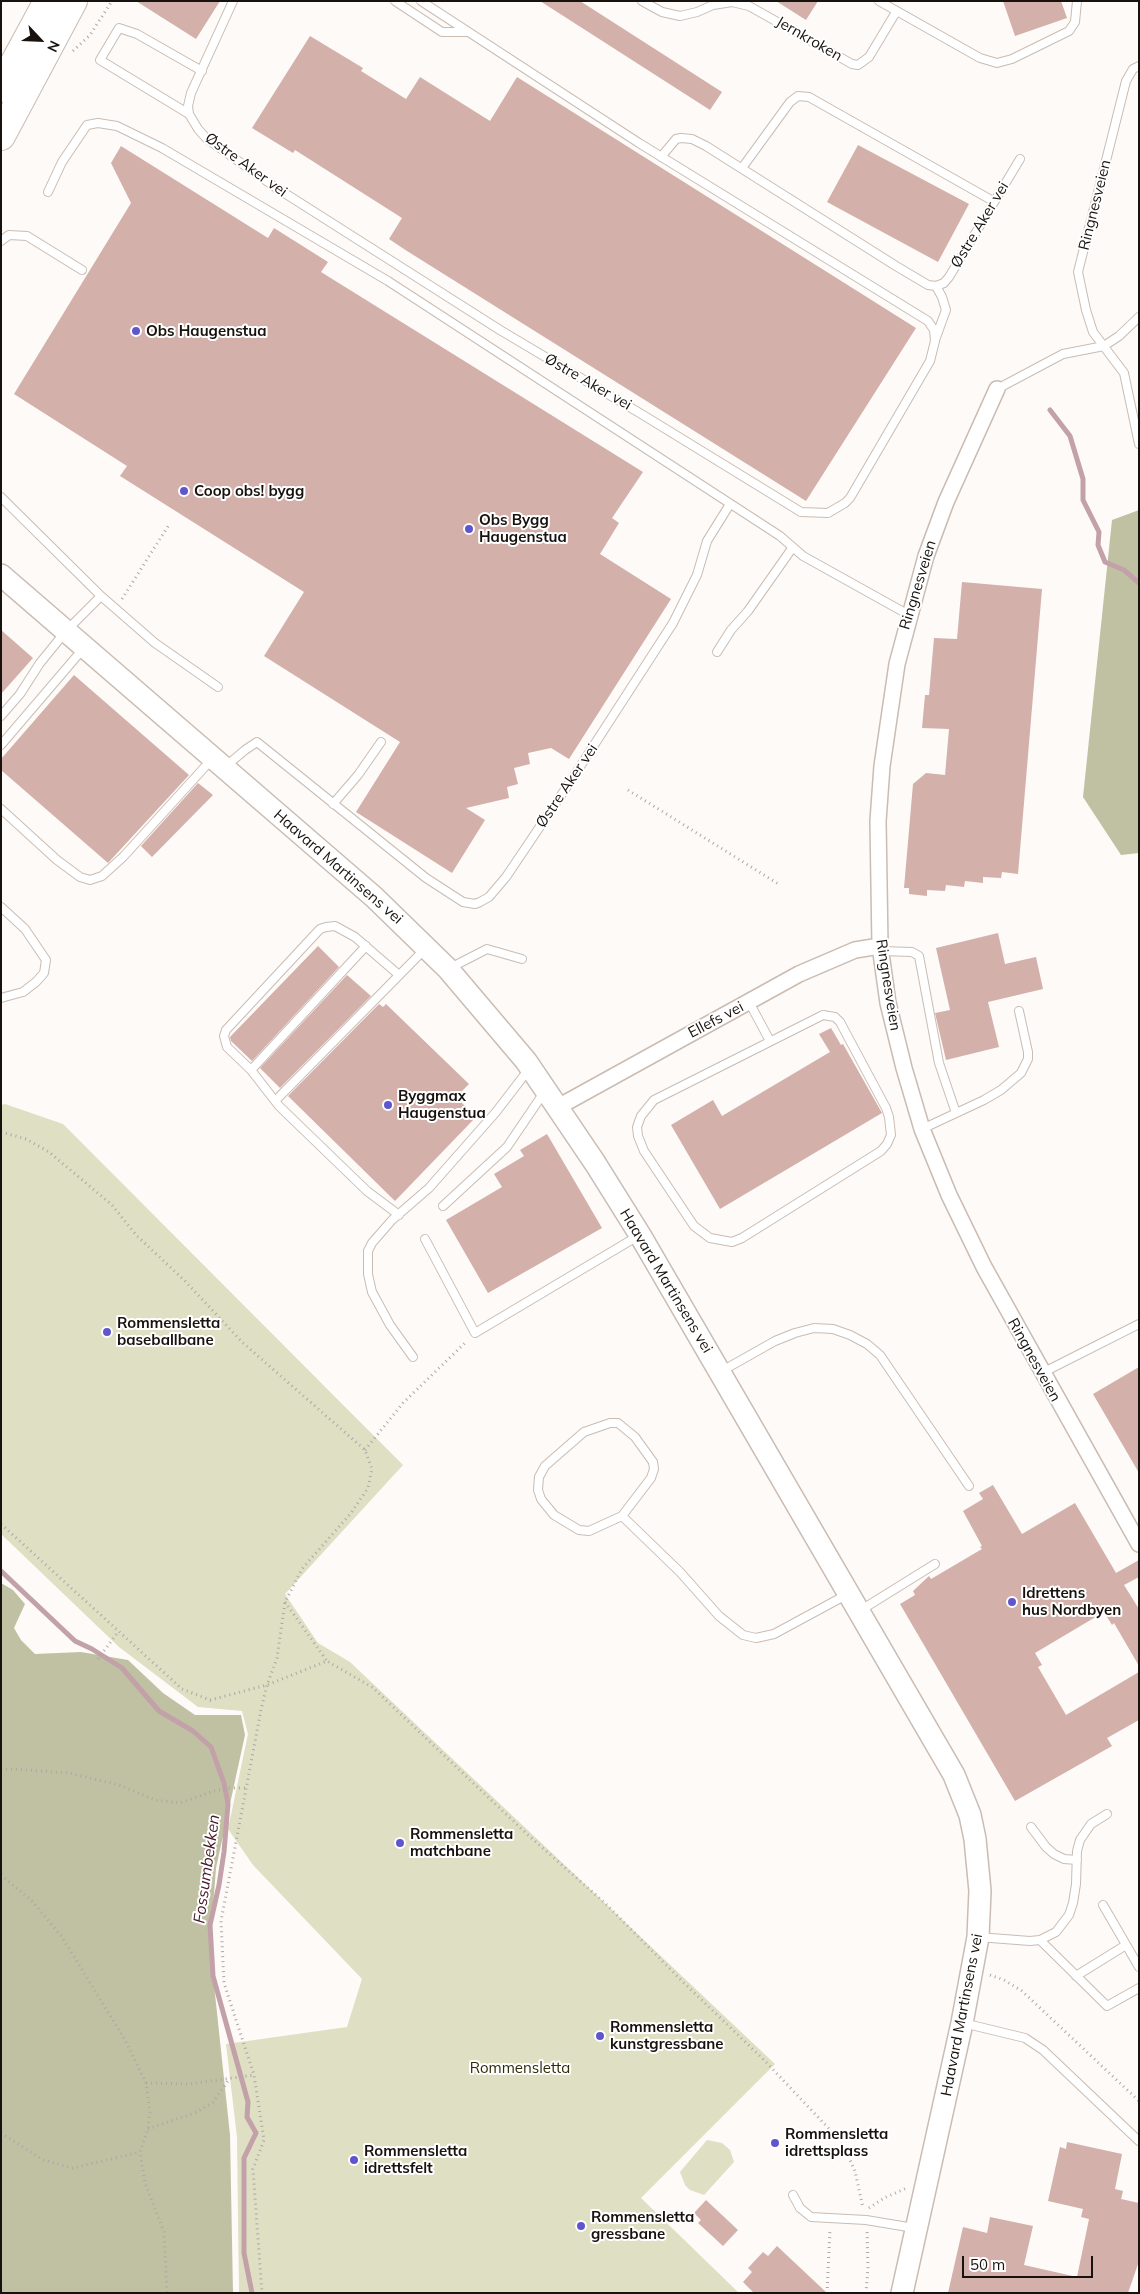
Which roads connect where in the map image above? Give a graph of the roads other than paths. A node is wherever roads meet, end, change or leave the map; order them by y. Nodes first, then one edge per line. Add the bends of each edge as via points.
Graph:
1 (48, 1) edge
2 (73, 1) edge
3 (233, 1) edge
4 (395, 1) edge
5 (421, 1) edge
6 (642, 1) edge
7 (879, 1) edge
8 (1077, 1) edge
9 (896, 12) junction
10 (468, 32) junction
11 (1139, 66) edge
12 (202, 71) junction
13 (1, 88) edge
14 (189, 114) junction
15 (1, 136) edge
16 (661, 156) junction
17 (1020, 159) dead end
18 (742, 168) junction
19 (48, 192) dead end
20 (993, 201) junction
21 (1, 242) edge
22 (82, 270) dead end
23 (936, 286) junction
24 (1139, 317) edge
25 (935, 341) junction
26 (1104, 346) junction
27 (997, 389) joint
28 (1139, 444) edge
29 (1, 497) edge
30 (730, 504) junction
31 (792, 547) junction
32 (1, 575) edge
33 (101, 596) junction
34 (909, 615) junction
35 (66, 631) junction
36 (84, 647) junction
37 (717, 652) dead end
38 (218, 687) dead end
39 (1, 716) edge
40 (381, 742) dead end
41 (1, 745) edge
42 (219, 763) junction
43 (333, 804) junction
44 (1, 809) edge
45 (1, 907) edge
46 (366, 946) junction
47 (426, 948) junction
48 (880, 949) junction
49 (522, 959) dead end
50 (448, 969) junction
51 (399, 975) junction
52 (1, 998) edge
53 (749, 1002) junction
54 (1019, 1011) dead end
55 (770, 1042) junction
56 (530, 1068) junction
57 (251, 1070) junction
58 (546, 1089) junction
59 (275, 1100) junction
60 (558, 1108) junction
61 (956, 1113) junction
62 (922, 1129) junction
63 (443, 1206) dead end
64 (399, 1215) junction
65 (640, 1235) junction
66 (425, 1239) dead end
67 (1139, 1324) edge
68 (413, 1357) dead end
69 (720, 1372) junction
70 (1042, 1374) junction
71 (969, 1486) dead end
72 (622, 1516) junction
73 (1139, 1544) edge
74 (935, 1564) dead end
75 (854, 1602) junction
76 (1107, 1814) dead end
77 (1031, 1827) dead end
78 (1077, 1860) junction
79 (1103, 1905) dead end
80 (978, 1937) junction
81 (1040, 1940) junction
82 (1126, 1945) junction
83 (1139, 1968) edge
84 (1076, 1976) junction
85 (1139, 1988) edge
86 (962, 2023) junction
87 (1139, 2141) edge
88 (793, 2195) dead end
89 (916, 2228) junction
90 (902, 2293) edge

1 - 13 highway
2 - 15 highway
3 - 12 lane
4 - 10 lane via 442,32
5 - 10 lane
6 - 9 lane, Jernkroken via 662,12 680,16 732,2 749,6 858,65 869,58
7 - 9 lane
8 - 9 lane via 1075,22 1069,31 997,63 980,58
10 - 16 lane
11 - 26 lane, Ringnesveien via 1133,69 1126,81 1078,272 1091,328
12 - 14 lane via 191,93
12 - 14 lane, Østre Aker vei via 137,34 120,28 100,60
14 - 25 lane, Østre Aker vei via 207,139 275,188 500,330 801,512 828,513 850,498 930,360
16 - 18 lane via 676,139 692,139
16 - 25 lane via 920,314 934,330
17 - 20 lane, Østre Aker vei
18 - 20 lane via 790,102 798,96 809,97
18 - 23 lane via 880,256 928,285
19 - 30 lane, Østre Aker vei via 62,162 87,125 117,126 162,148 388,281
20 - 23 lane, Østre Aker vei via 949,277
21 - 22 lane via 9,235 27,236
23 - 25 lane, Østre Aker vei via 946,310
24 - 26 lane
26 - 27 lane via 1063,354
26 - 28 lane, Ringnesveien via 1124,373
27 - 34 street, Ringnesveien via 946,502
29 - 33 lane
30 - 31 lane, Østre Aker vei
30 - 43 lane, Østre Aker vei via 707,541 697,575 673,623 506,877 488,897 475,904 463,902 426,878
31 - 34 lane, Østre Aker vei
31 - 37 lane
32 - 35 street, Haavard Martinsens vei
33 - 35 lane
33 - 38 lane via 155,643
34 - 48 street, Ringnesveien via 896,664 882,766 878,821
35 - 36 street, Haavard Martinsens vei
35 - 39 lane
36 - 41 lane
36 - 42 street, Haavard Martinsens vei
40 - 43 lane
42 - 43 lane, Østre Aker vei via 257,742
42 - 44 lane via 123,857 102,876 90,880 80,877 57,860
42 - 47 street, Haavard Martinsens vei via 374,898
45 - 52 lane via 25,929 46,960 44,973 36,982 23,992
46 - 51 lane
46 - 57 lane
46 - 57 lane via 335,926 320,930 226,1030 224,1042 227,1047
47 - 50 street, Haavard Martinsens vei
47 - 51 lane
48 - 53 street, Ellefs vei via 855,950 832,958
48 - 61 lane via 912,952 919,956 938,1063
48 - 62 street, Ringnesveien via 888,1003
49 - 50 lane via 487,949
50 - 56 street, Haavard Martinsens vei
51 - 59 lane
53 - 55 lane
53 - 60 street, Ellefs vei
54 - 61 lane via 1028,1052 1021,1073 1001,1090
55 - 55 lane via 823,1015 835,1016 886,1108 891,1135 881,1151 742,1238 722,1242 694,1226 644,1151 637,1127 646,1107 654,1100
56 - 58 street, Haavard Martinsens vei
56 - 64 lane via 429,1188
57 - 59 lane
58 - 60 street, Haavard Martinsens vei
58 - 63 lane via 507,1147
59 - 64 lane via 367,1191
60 - 65 street, Haavard Martinsens vei
61 - 62 lane
62 - 70 street, Ringnesveien via 984,1267
64 - 68 lane via 372,1243 367,1260 368,1274 379,1308
65 - 66 lane via 475,1333
65 - 69 street, Haavard Martinsens vei
67 - 70 lane
69 - 71 lane via 795,1333 814,1328 833,1329 850,1335 880,1356
69 - 75 street, Haavard Martinsens vei
70 - 73 street, Ringnesveien
72 - 72 lane via 589,1531 579,1530 554,1515 538,1490 539,1477 545,1466 584,1432 610,1423 618,1423 628,1429 654,1462 651,1478
72 - 75 lane via 680,1572 719,1616 743,1635 756,1638 774,1634
74 - 75 lane
75 - 80 street, Haavard Martinsens vei via 954,1774 964,1797 979,1868
76 - 78 lane via 1086,1831 1077,1851
77 - 78 lane via 1054,1854
78 - 81 lane via 1076,1884 1068,1916 1056,1932
79 - 82 lane
80 - 81 lane
80 - 86 street, Haavard Martinsens vei
81 - 84 lane
82 - 83 lane
82 - 84 lane
84 - 85 lane via 1108,2006
86 - 87 lane via 1025,2038 1043,2050
86 - 89 street, Haavard Martinsens vei
88 - 89 lane via 800,2208 811,2216
89 - 90 street, Haavard Martinsens vei

